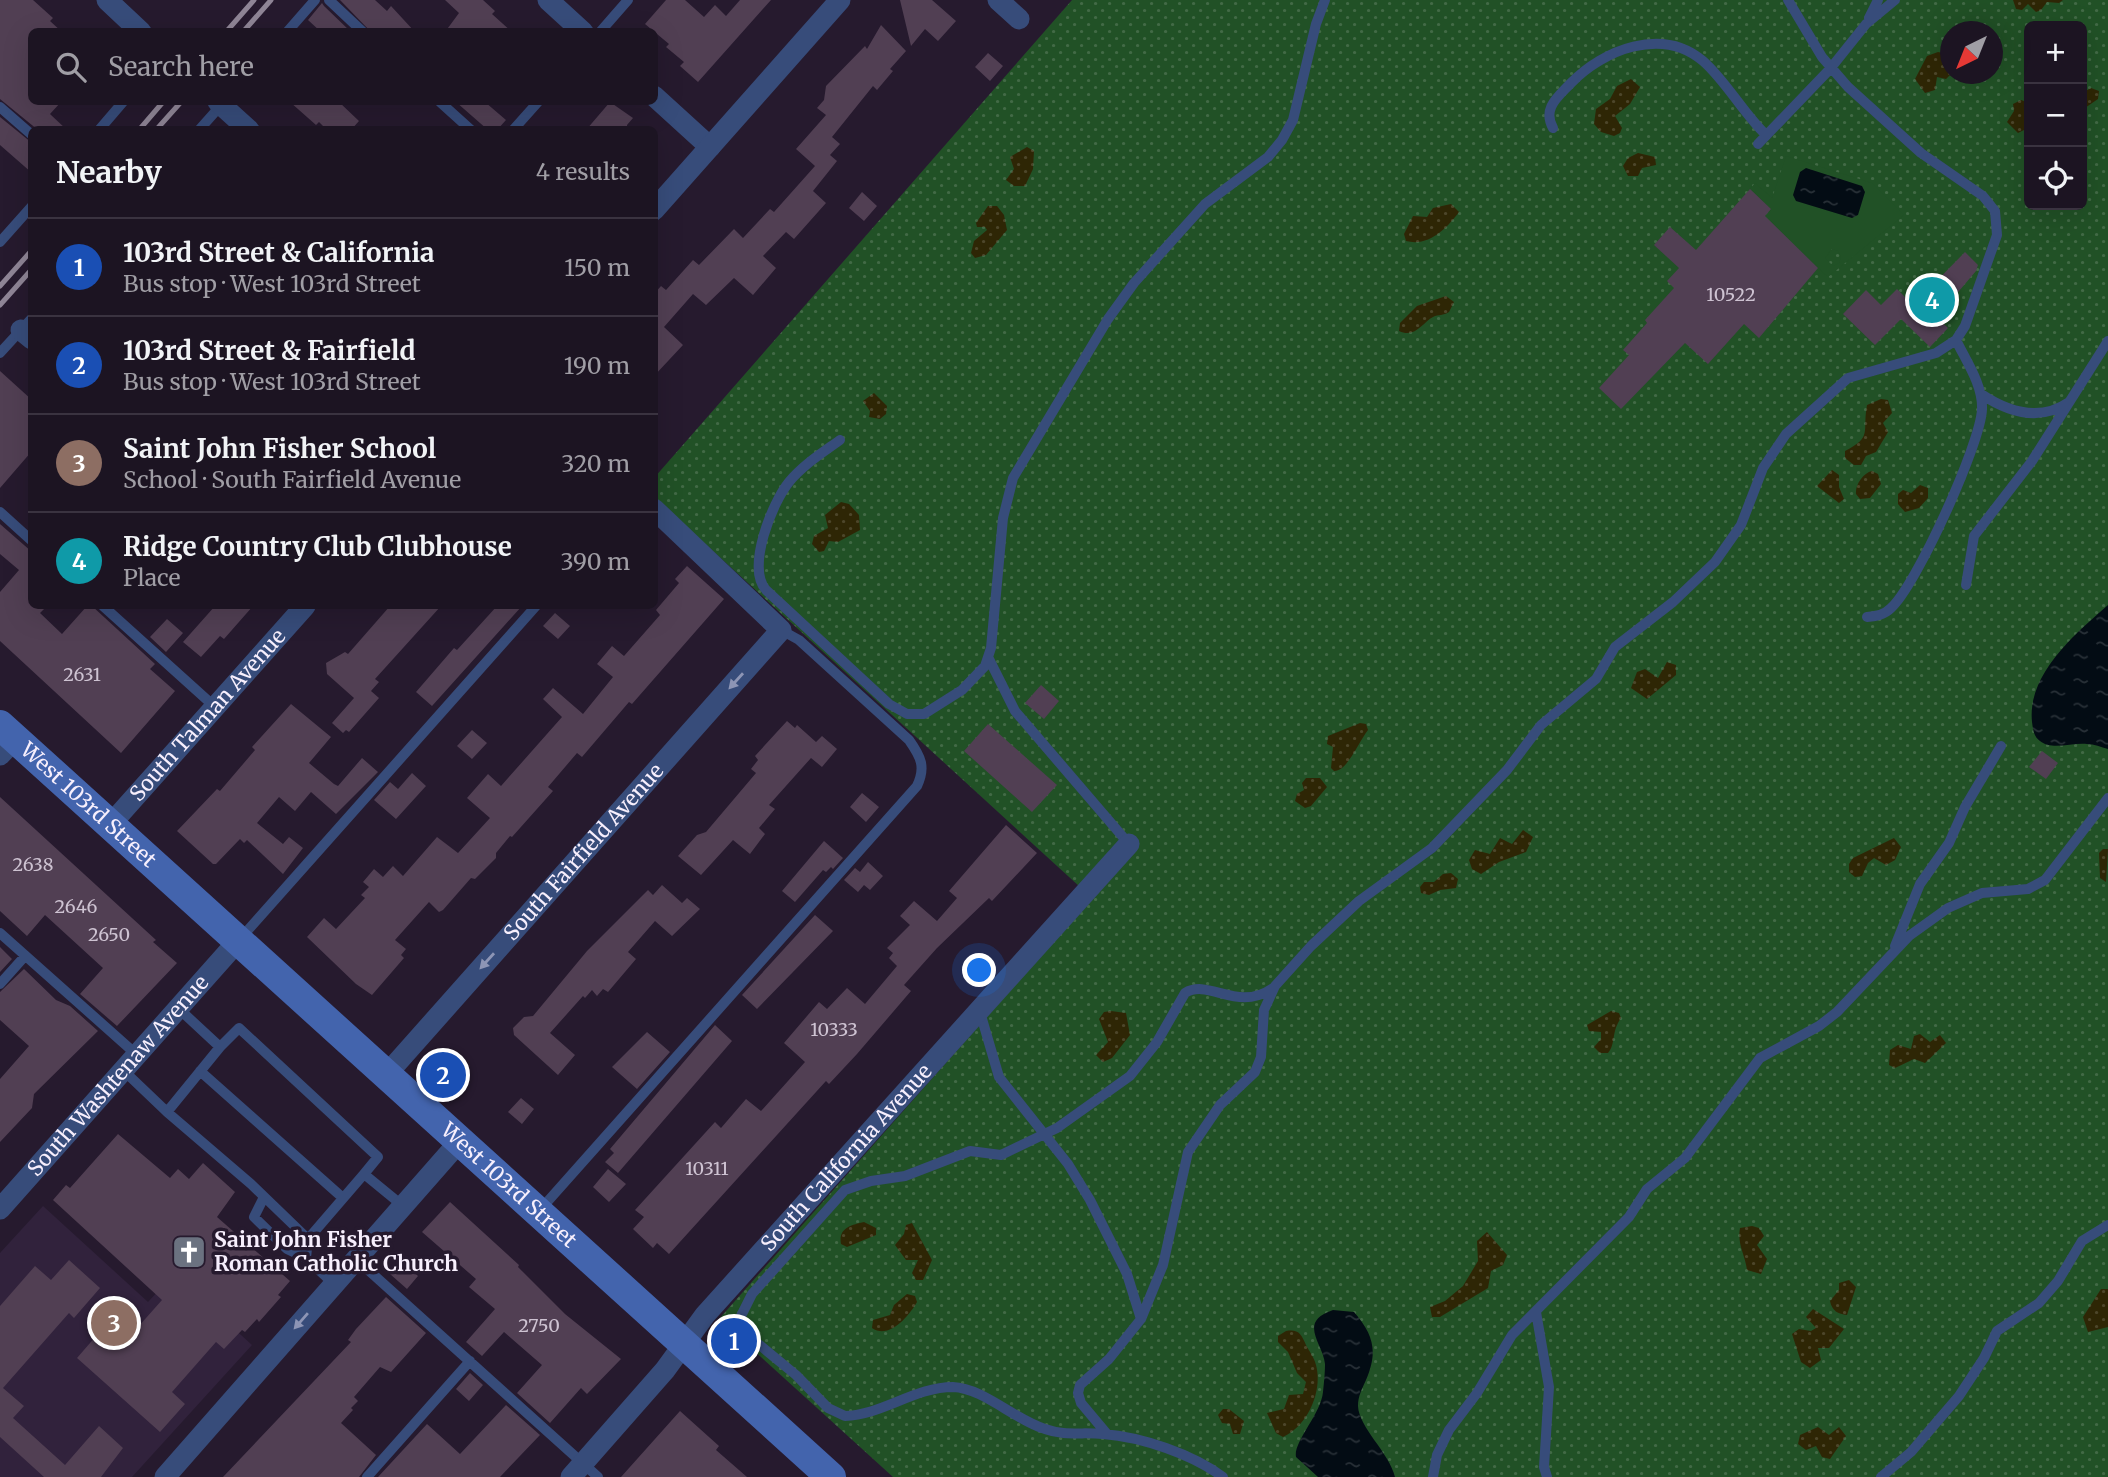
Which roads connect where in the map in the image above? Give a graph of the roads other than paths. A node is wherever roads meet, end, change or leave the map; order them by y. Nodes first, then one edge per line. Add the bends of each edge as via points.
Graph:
1 (107, 0) edge
2 (314, 0) edge
3 (328, 0) edge
4 (548, 0) edge
5 (628, 0) edge
6 (840, 0) edge
7 (999, 0) edge
8 (1325, 0) edge
9 (1788, 0) edge
10 (1878, 0) edge
11 (1895, 0) edge
12 (1019, 19) dead end
13 (1866, 24) junction
14 (137, 28) edge
15 (290, 28) edge
16 (359, 28) edge
17 (579, 28) edge
18 (604, 28) edge
19 (1830, 69) junction
20 (658, 100) edge
21 (120, 105) edge
22 (219, 105) edge
23 (224, 105) edge
24 (443, 105) edge
25 (535, 105) edge
26 (0, 107) edge
27 (102, 126) edge
28 (202, 126) edge
29 (245, 126) edge
30 (467, 126) edge
31 (517, 126) edge
32 (1553, 128) dead end
33 (28, 132) edge
34 (1766, 135) junction
35 (1758, 144) dead end
36 (710, 147) junction
37 (658, 206) edge
38 (28, 210) edge
39 (0, 242) edge
40 (28, 329) edge
41 (1956, 340) junction
42 (2108, 341) edge
43 (0, 354) edge
44 (1981, 394) junction
45 (2071, 401) junction
46 (841, 440) dead end
47 (0, 512) edge
48 (658, 513) edge
49 (28, 537) edge
50 (1966, 585) dead end
51 (106, 609) edge
52 (302, 609) edge
53 (533, 609) edge
54 (1867, 617) dead end
55 (782, 630) junction
56 (989, 659) junction
57 (215, 707) junction
58 (5, 740) edge
59 (2001, 746) dead end
60 (2108, 798) edge
61 (110, 825) junction
62 (1129, 844) joint
63 (0, 933) edge
64 (238, 941) junction
65 (1894, 950) junction
66 (26, 956) junction
67 (0, 984) edge
68 (1275, 986) junction
69 (178, 1008) junction
70 (980, 1012) junction
71 (220, 1047) junction
72 (130, 1062) junction
73 (200, 1071) junction
74 (386, 1074) junction
75 (167, 1112) junction
76 (1045, 1135) junction
77 (460, 1141) junction
78 (364, 1174) junction
79 (264, 1197) junction
80 (343, 1198) junction
81 (403, 1206) junction
82 (0, 1209) edge
83 (538, 1212) junction
84 (2108, 1225) edge
85 (309, 1239) junction
86 (306, 1258) junction
87 (356, 1259) junction
88 (334, 1284) junction
89 (1536, 1312) junction
90 (1141, 1319) junction
91 (685, 1345) junction
92 (470, 1361) junction
93 (1107, 1434) junction
94 (584, 1473) edge
95 (165, 1477) edge
96 (367, 1477) edge
97 (831, 1477) edge
98 (1223, 1477) edge
99 (1433, 1477) edge
100 (1547, 1477) edge
101 (1881, 1477) edge

1 - 14 street
2 - 15 lane
3 - 16 lane
4 - 17 street
5 - 18 lane
6 - 36 street
7 - 12 street
8 - 56 lane via 1296,110 1282,140 1205,204 1134,283 1013,478 1001,530
9 - 19 lane
10 - 13 lane
11 - 13 lane
13 - 19 lane
19 - 34 lane
19 - 41 lane via 1900,136 1983,196 1995,211 1997,236
20 - 36 street
21 - 27 lane
22 - 28 lane
23 - 29 street
24 - 30 lane
25 - 31 lane
26 - 33 lane
32 - 34 lane via 1550,106 1590,65 1622,48 1657,45 1704,62
34 - 35 lane
36 - 37 street
38 - 39 lane
40 - 43 lane
41 - 44 lane
41 - 68 lane via 1924,358 1848,378 1786,433 1763,468 1741,526 1714,562 1667,608 1615,647 1595,679 1541,725 1507,770 1432,848 1359,901
42 - 45 lane
44 - 45 lane via 2006,409 2034,414 2048,413
44 - 54 lane via 1982,415 1970,456 1917,567 1891,609
45 - 50 lane via 1974,536
46 - 56 lane via 808,463 784,489 760,550 757,570 761,585 888,704 907,714 925,714 947,701
47 - 49 lane
48 - 55 street
51 - 57 lane
52 - 57 street, South Talman Avenue
53 - 64 lane
55 -> 74 street, South Fairfield Avenue
55 - 83 lane via 799,640 909,740 920,756 923,772 917,786
56 - 62 lane via 1016,711
57 - 61 street, South Talman Avenue
58 - 61 main road, West 103rd Street
59 - 65 lane via 1949,843 1920,884
60 - 65 lane via 2045,880 2028,889 1992,891 1963,900
61 - 64 main road, West 103rd Street
62 - 70 street, South California Avenue
63 - 66 lane
64 - 69 street, South Washtenaw Avenue
64 - 74 main road, West 103rd Street
65 - 89 lane via 1837,1012 1760,1058 1685,1158 1647,1189 1629,1217
66 - 67 lane
66 - 72 lane
68 - 76 lane via 1247,999 1199,988 1185,993 1157,1042 1130,1076
68 - 90 lane via 1264,1010 1261,1057 1255,1072 1220,1105 1188,1152 1163,1265
69 - 71 lane
69 - 72 street, South Washtenaw Avenue
70 - 76 lane via 999,1077
70 - 91 street, South California Avenue via 705,1315
71 - 73 lane
71 - 78 lane via 239,1028 378,1157
72 - 75 lane
72 - 82 street, South Washtenaw Avenue
73 - 75 lane
73 - 80 lane
74 - 77 main road, West 103rd Street
75 - 79 lane
76 - 90 lane via 1068,1164 1110,1236
76 - 93 lane via 1001,1155 970,1151 905,1176 845,1190 752,1294 740,1313 740,1326 828,1408 845,1416 955,1387 974,1391 1009,1414 1056,1433
77 - 81 street
77 - 83 main road, West 103rd Street
78 - 80 lane
78 - 81 lane
79 - 85 lane
79 - 86 lane via 254,1217 287,1249
80 - 85 lane
81 - 87 street
83 - 91 main road, West 103rd Street
84 - 101 lane via 2082,1241 2039,1303 1997,1331 1959,1396 1911,1452
85 - 86 lane
86 - 88 lane
87 - 88 street
87 - 92 lane
88 -> 95 street
89 - 99 lane via 1503,1347 1449,1430
89 - 100 lane via 1549,1387
90 - 93 lane via 1109,1359 1080,1385 1081,1403
91 - 94 street, South California Avenue
91 - 97 main road, West 103rd Street
92 - 94 lane
92 - 96 lane
93 - 98 lane via 1200,1462

